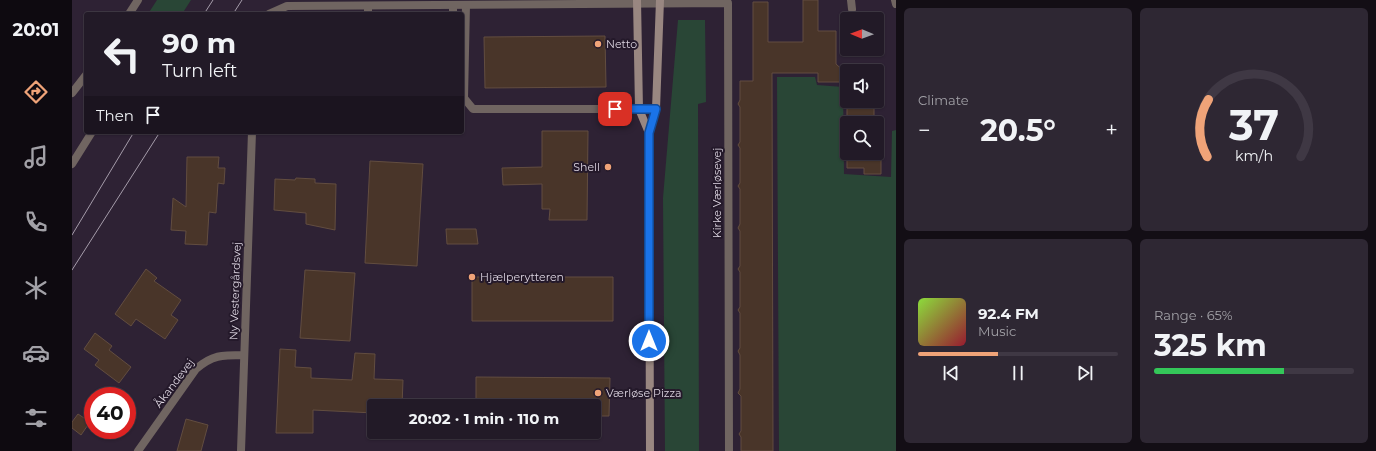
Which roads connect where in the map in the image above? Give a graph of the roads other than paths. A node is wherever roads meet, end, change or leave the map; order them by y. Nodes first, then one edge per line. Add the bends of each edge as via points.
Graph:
1 (138, 0) edge
2 (852, 0) edge
3 (895, 0) edge
4 (502, 2) edge
5 (551, 2) edge
6 (637, 2) edge
7 (660, 2) edge
8 (728, 2) edge
9 (402, 3) edge
10 (896, 4) edge
11 (466, 5) junction
12 (852, 9) dead end
13 (368, 10) edge
14 (453, 10) edge
15 (130, 12) edge
16 (274, 12) edge
17 (84, 78) edge
18 (72, 93) edge
19 (639, 109) junction
20 (656, 109) junction
21 (649, 133) junction
22 (91, 134) edge
23 (252, 134) edge
24 (72, 164) edge
25 (243, 355) junction
26 (138, 451) edge
27 (241, 451) edge
28 (650, 451) edge
29 (729, 451) edge

1 - 15 street
2 - 12 street
3 - 10 street
4 - 5 street, Kirke Værløsevej
4 - 11 street, Kirke Værløsevej
5 - 6 street, Kirke Værløsevej
6 - 7 street, Kirke Værløsevej
6 - 19 street
7 - 8 street, Kirke Værløsevej
7 - 20 street
8 - 29 street, Kirke Værløsevej
9 - 13 street, Kirke Værløsevej
9 - 14 street, Kirke Værløsevej
11 - 14 street, Kirke Værløsevej
11 - 19 street via 464,98 474,109
13 - 16 street, Kirke Værløsevej via 330,6 287,6
17 - 18 street
19 - 20 street
19 - 21 street
20 - 21 street
21 - 28 street
22 - 24 street
23 - 25 street, Ny Vestergårdsvej
25 - 26 street, Åkandevej via 223,355 207,359 196,369
25 - 27 street, Ny Vestergårdsvej

